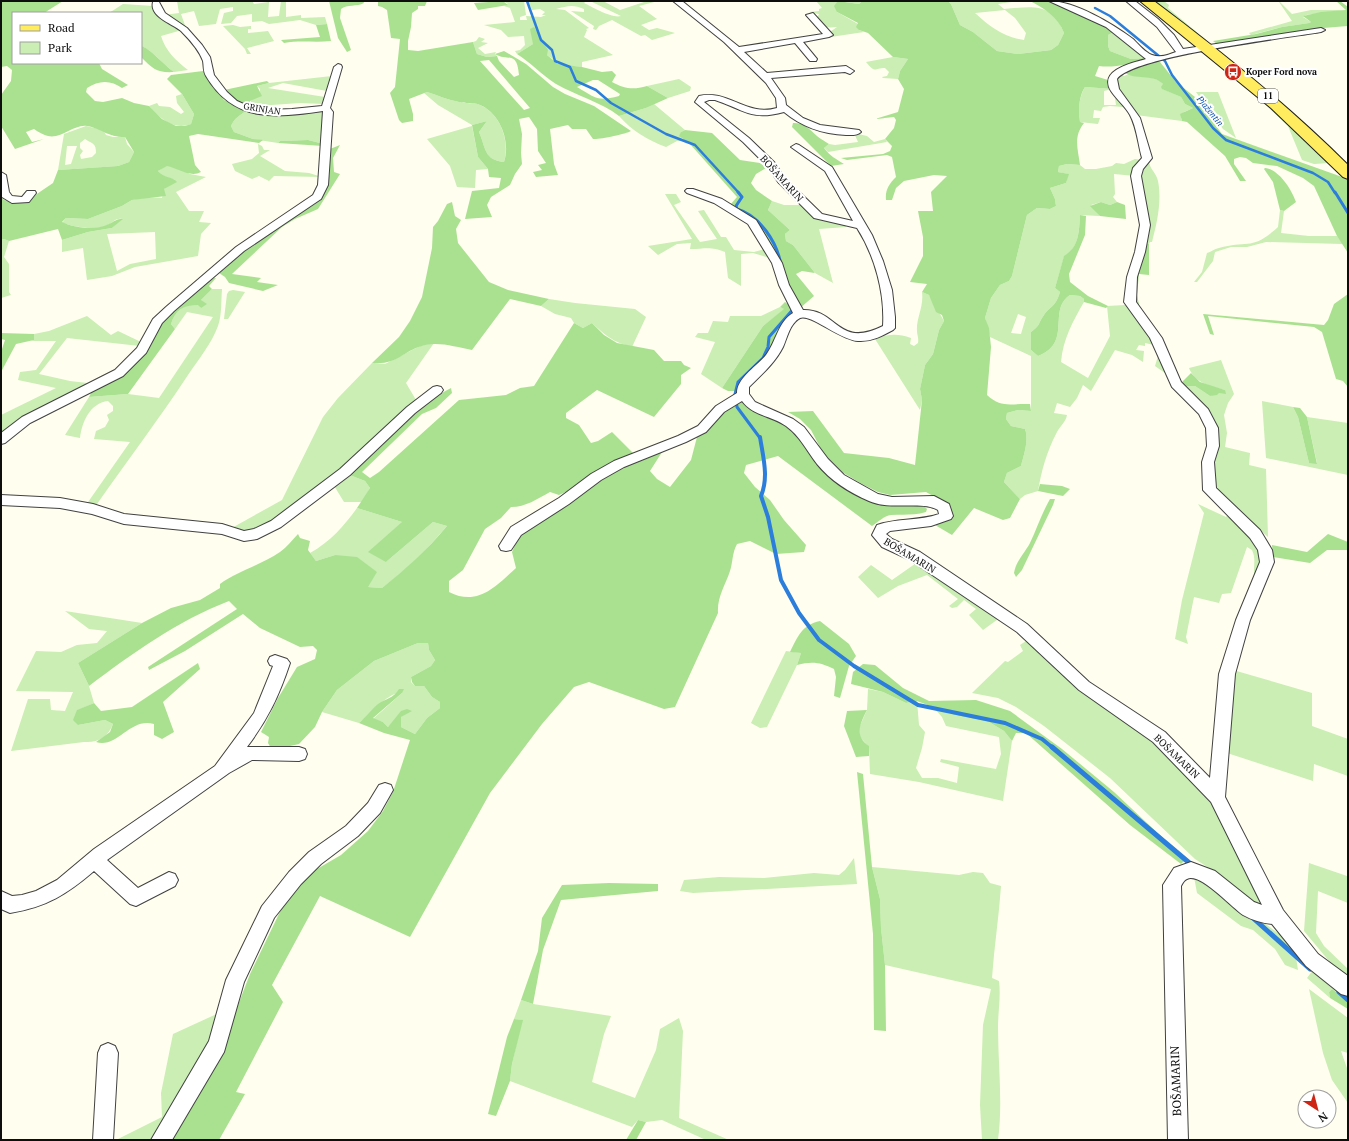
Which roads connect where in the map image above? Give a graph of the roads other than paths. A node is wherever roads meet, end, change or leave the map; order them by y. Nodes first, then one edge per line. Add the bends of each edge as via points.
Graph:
1 (677, 1) edge
2 (1053, 1) edge
3 (1130, 1) edge
4 (1146, 1) edge
5 (156, 4) dead end
6 (810, 15) dead end
7 (1321, 30) dead end
8 (797, 40) junction
9 (1209, 48) junction
10 (739, 50) junction
11 (1182, 52) junction
12 (813, 58) dead end
13 (1161, 58) junction
14 (338, 67) dead end
15 (850, 71) dead end
16 (765, 76) junction
17 (783, 107) junction
18 (326, 108) junction
19 (856, 132) dead end
20 (796, 147) dead end
21 (1348, 174) edge
22 (1, 175) edge
23 (690, 191) dead end
24 (31, 193) dead end
25 (861, 226) junction
26 (799, 314) junction
27 (437, 390) dead end
28 (743, 395) junction
29 (1, 440) edge
30 (1, 500) edge
31 (506, 546) dead end
32 (274, 661) dead end
33 (299, 754) dead end
34 (222, 771) junction
35 (385, 790) dead end
36 (1217, 797) junction
37 (95, 860) junction
38 (169, 880) dead end
39 (1, 899) edge
40 (1277, 916) junction
41 (1348, 987) edge
42 (108, 1054) dead end
43 (103, 1140) edge
44 (162, 1140) edge
45 (1178, 1140) edge

1 - 10 street
2 - 13 street via 1109,25 1140,48 1147,57
3 - 11 street via 1169,34
4 - 9 main road, 11
5 - 18 street, GRINJAN via 160,15 186,31 207,61 211,77 223,93 234,102 250,108 277,112
6 - 8 street via 829,35
7 - 9 street
8 - 10 street
8 - 12 street
9 - 11 street
9 - 21 main road, 11 via 1283,109 1324,147
10 - 16 street
11 - 13 street
13 - 36 street via 1126,68 1114,76 1112,82 1114,89 1136,116 1147,158 1138,168 1136,176 1145,225 1132,278 1130,302 1158,343 1176,384 1204,412 1212,428 1214,446 1208,462 1210,490 1255,534 1265,550 1267,562 1243,620 1227,674
14 - 18 street
15 - 16 street via 846,69
16 - 17 street via 782,100
17 - 19 street via 817,129 827,132
17 - 25 street, BOŠAMARIN via 775,113 763,114 751,112 712,96 702,98 699,102 746,140 772,165 781,180 818,216
18 - 29 street via 328,112 323,185 317,197 240,248 170,309 157,321 142,350 119,373 26,420
20 - 25 street via 829,169
22 - 24 street via 3,191 8,199 25,200
23 - 26 street via 718,201 752,222 777,263 784,285
25 - 26 street via 866,232 881,269 891,317 889,328 879,335 854,338 846,336 812,314
26 - 28 street via 792,318 775,352 743,386
27 - 30 street via 410,410 345,472 276,524 257,534 244,536 222,529 124,519 93,509 60,503
28 - 31 street via 720,409 702,428 682,439 619,464 596,477 516,531
28 - 36 street, BOŠAMARIN via 751,405 789,422 800,430 823,462 839,478 874,498 892,502 934,501 944,507 946,516 936,520 896,524 882,528 879,535 887,543 915,556 1022,628 1084,686 1159,737
32 - 34 street via 282,663 266,704
33 - 34 street via 250,753
34 - 37 street
35 - 44 street via 374,808 352,831 315,858 268,912 235,980 217,1045
36 - 40 street, BOŠAMARIN
37 - 38 street via 136,898
37 - 39 street via 63,886 39,898 10,905
40 - 41 street, BOŠAMARIN via 1312,960
40 - 45 street, BOŠAMARIN via 1261,914 1249,908 1199,871 1185,870 1178,875 1172,885
42 - 43 street

